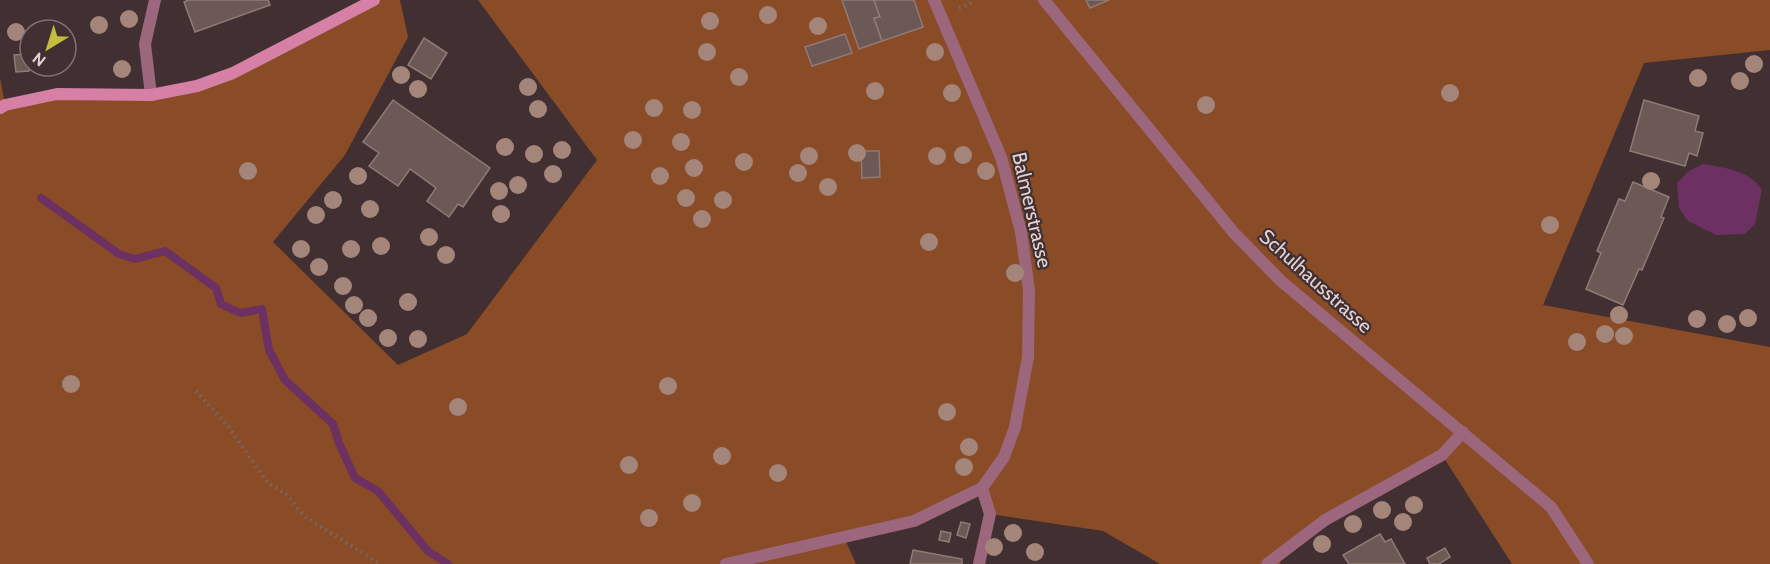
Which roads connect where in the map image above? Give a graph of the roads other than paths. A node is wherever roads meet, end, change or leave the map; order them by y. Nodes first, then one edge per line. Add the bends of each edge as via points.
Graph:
1 (155, 0) edge
2 (374, 0) edge
3 (934, 0) edge
4 (1044, 0) edge
5 (152, 95) junction
6 (0, 108) edge
7 (1463, 432) junction
8 (982, 488) junction
9 (726, 564) edge
10 (979, 564) edge
11 (1267, 564) edge
12 (1588, 564) edge

1 - 5 street via 145,44
2 - 5 street via 233,73 197,86
3 - 8 street, Balmerstrasse via 1001,157 1021,232 1029,290 1028,357 1015,427 1004,457
4 - 7 street, Schulhausstrasse via 1234,233 1281,281
5 - 6 street via 57,94
7 - 11 street via 1442,455 1325,520
7 - 12 street, Schulhausstrasse via 1551,507
8 - 9 street, Balmerstrasse via 914,521
8 - 10 street via 990,514

